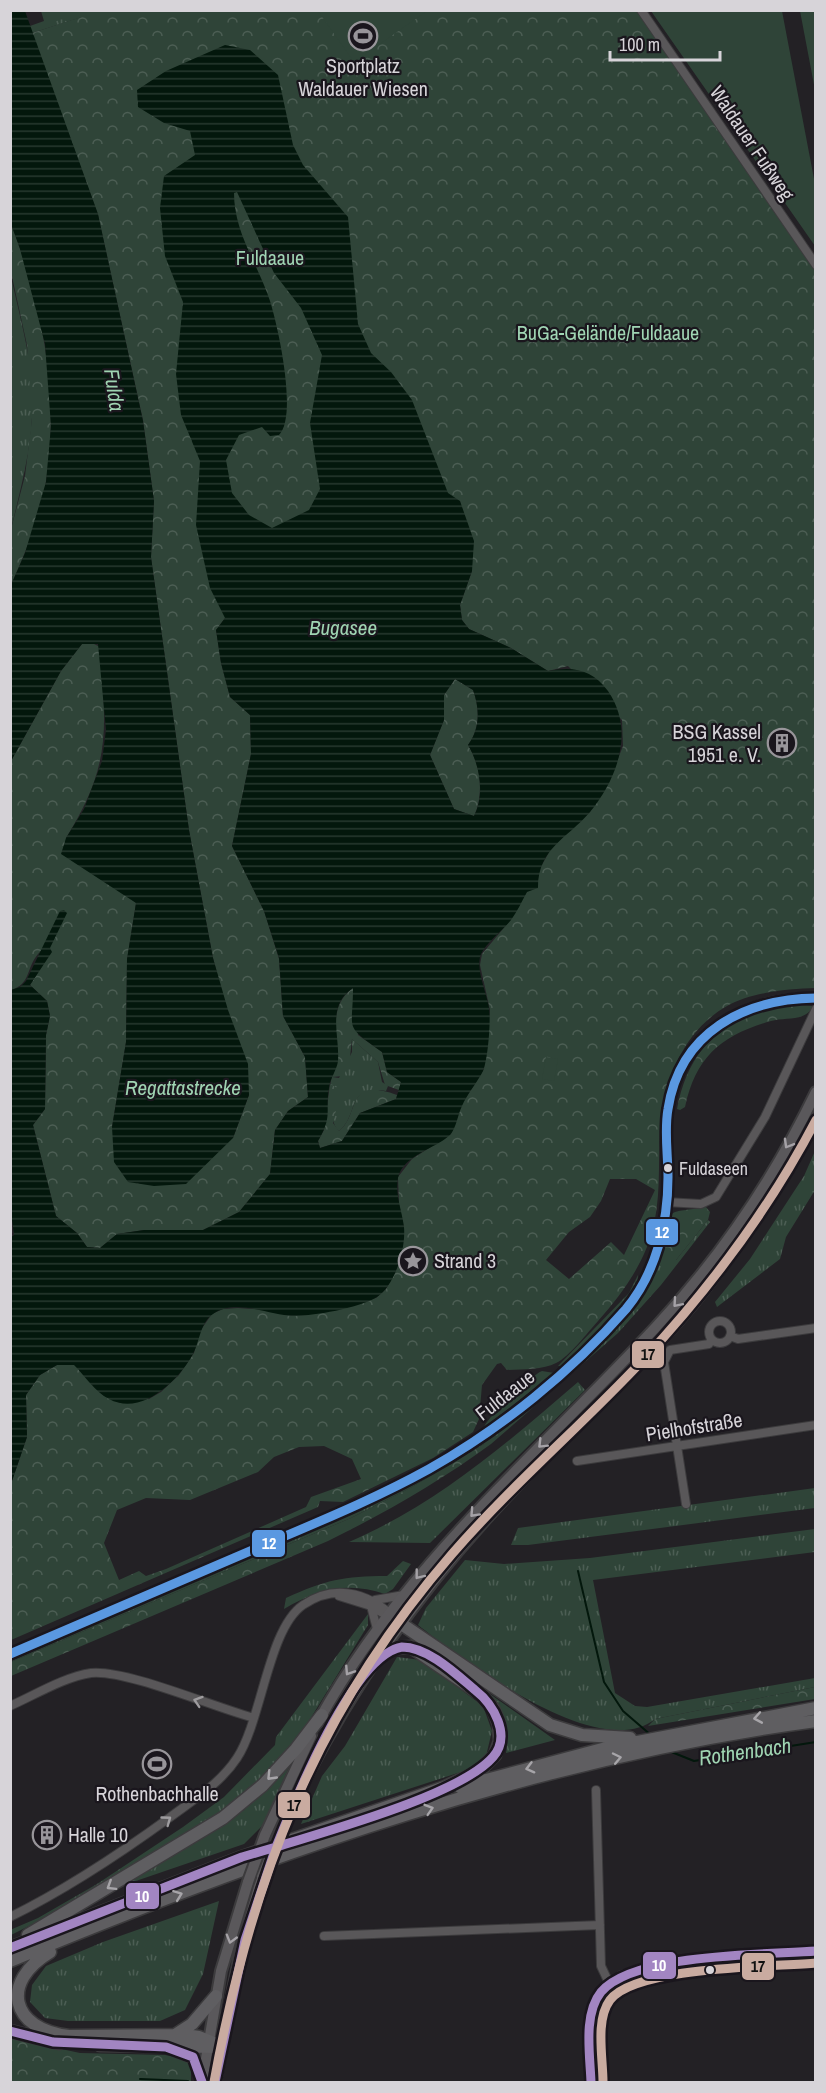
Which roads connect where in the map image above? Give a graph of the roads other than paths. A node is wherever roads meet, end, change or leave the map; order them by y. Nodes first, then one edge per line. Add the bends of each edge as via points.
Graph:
1 (641, 10) edge
2 (816, 265) edge
3 (816, 998) edge
4 (816, 1009) edge
5 (816, 1092) edge
6 (816, 1119) edge
7 (666, 1202) junction
8 (816, 1328) edge
9 (730, 1336) junction
10 (711, 1340) junction
11 (816, 1425) edge
12 (676, 1446) junction
13 (578, 1461) dead end
14 (686, 1504) dead end
15 (404, 1595) junction
16 (373, 1603) junction
17 (389, 1614) junction
18 (400, 1623) junction
19 (377, 1629) junction
20 (10, 1654) edge
21 (372, 1661) junction
22 (10, 1706) edge
23 (816, 1708) edge
24 (322, 1715) junction
25 (254, 1718) junction
26 (816, 1721) edge
27 (657, 1740) junction
28 (596, 1790) dead end
29 (398, 1805) junction
30 (10, 1917) edge
31 (104, 1924) junction
32 (600, 1924) junction
33 (324, 1936) dead end
34 (10, 1947) edge
35 (816, 1951) edge
36 (10, 1961) edge
37 (609, 1983) junction
38 (216, 1996) junction
39 (10, 2031) edge
40 (175, 2035) junction
41 (207, 2044) junction
42 (221, 2046) junction
43 (166, 2047) junction
44 (202, 2079) edge
45 (215, 2082) edge
46 (591, 2082) edge

1 - 2 street, Waldauer Fußweg
3 - 7 street, Fuldaaue via 773,1000 739,1010 724,1018 693,1047 680,1071 668,1109
4 - 7 street via 765,1117 716,1197 701,1204
5 -> 15 main road via 754,1202 694,1283 444,1545
6 - 18 main road via 765,1206 703,1291 461,1546
7 - 20 street, Fuldaaue via 647,1275 629,1306 562,1372 448,1457 345,1510
8 - 9 street via 738,1339
9 - 10 street via 722,1343
9 - 10 street via 727,1324 716,1321 709,1328
10 - 12 street via 709,1344 670,1350 665,1357
11 - 12 street, Pielhofstraße
12 - 13 street, Pielhofstraße
12 - 14 street
15 - 16 street
15 - 17 main road
16 - 17 street
16 - 19 street
16 - 25 street via 332,1594 303,1605 282,1634
17 - 18 street
17 - 19 main road
18 - 21 main road
18 - 27 highway via 550,1725 598,1737
19 -> 24 main road
21 - 29 highway via 400,1647 419,1651 479,1693 494,1708 499,1724 498,1748 486,1766 469,1777
21 - 42 main road, bridge via 314,1757 280,1830 241,1949
25 -> 22 street via 140,1682 93,1673
23 -> 27 highway
24 -> 34 highway via 263,1785 223,1818
24 -> 38 main road, bridge via 248,1882
30 -> 25 street via 59,1893 117,1856 211,1787 238,1757
26 - 27 highway
27 -> 29 highway via 528,1768
31 -> 27 highway via 234,1873 376,1825
28 - 32 street
29 - 34 highway via 242,1857
31 - 36 highway
31 - 40 highway via 28,1967 17,1990 23,2015 34,2027 50,2034
32 - 33 street
32 - 37 street via 601,1966
35 - 37 street via 663,1963 632,1970
37 - 46 street via 592,2017
38 - 40 highway via 192,2024
38 - 41 main road
39 - 43 highway via 53,2042
40 - 41 highway
41 - 42 highway
41 - 43 highway
41 - 44 main road
42 - 45 main road
43 - 44 highway via 192,2056

